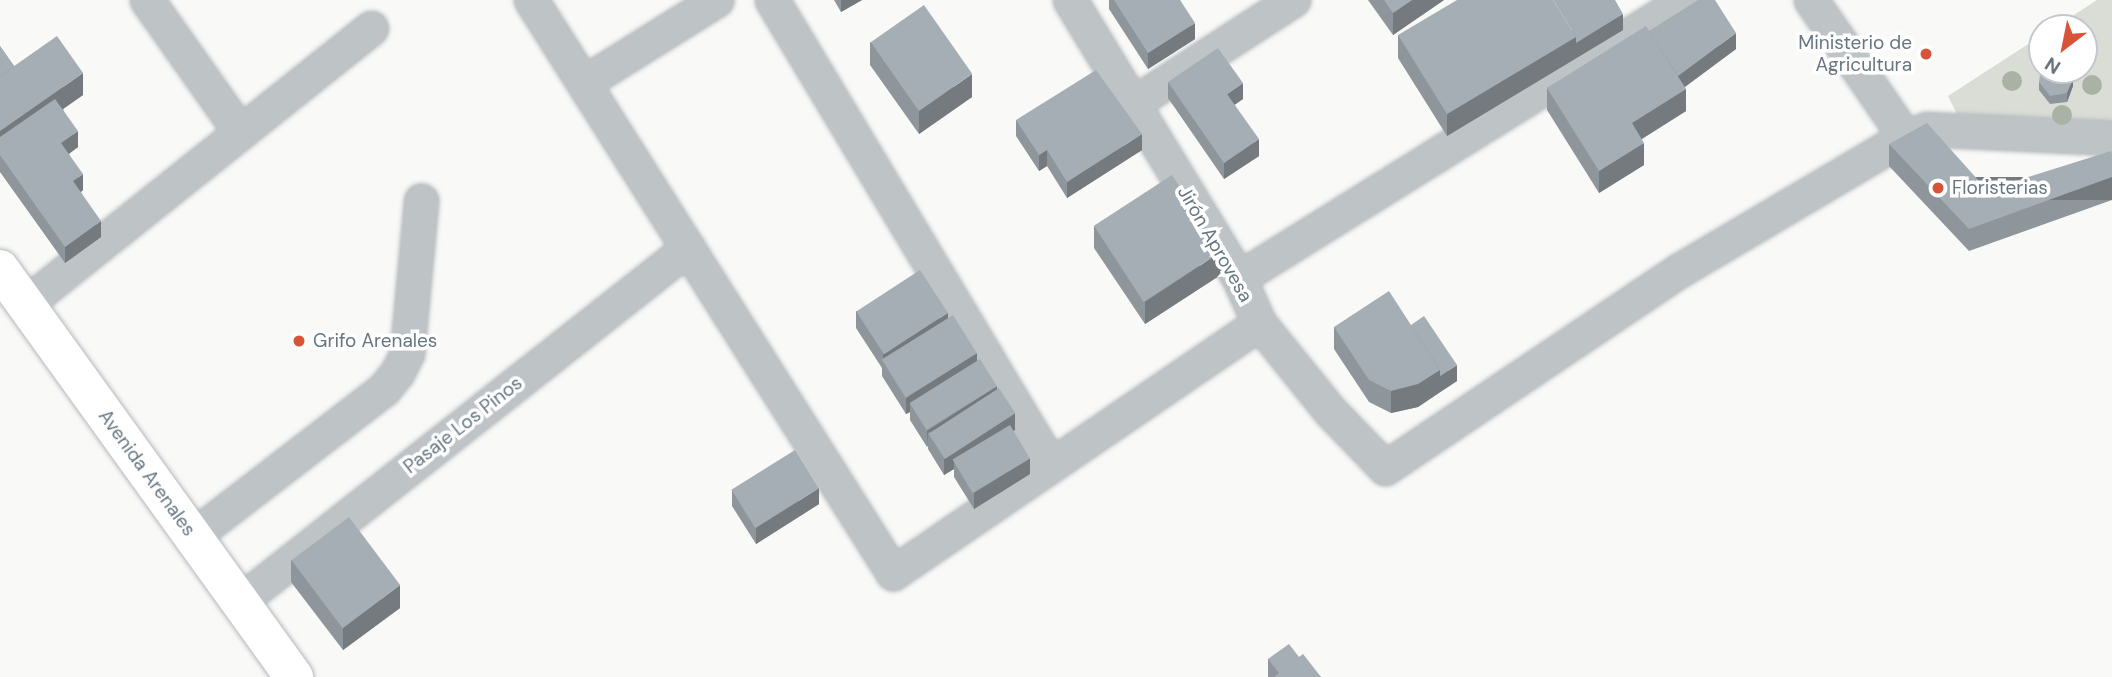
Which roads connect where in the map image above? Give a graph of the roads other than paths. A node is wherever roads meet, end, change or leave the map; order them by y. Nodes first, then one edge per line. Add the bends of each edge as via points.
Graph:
1 (147, 0) edge
2 (531, 0) edge
3 (716, 0) edge
4 (772, 0) edge
5 (1070, 0) edge
6 (1293, 0) edge
7 (1685, 0) edge
8 (1811, 0) edge
9 (371, 28) dead end
10 (585, 82) junction
11 (1132, 104) junction
12 (240, 132) junction
13 (1905, 137) junction
14 (2112, 138) edge
15 (421, 201) dead end
16 (688, 248) junction
17 (0, 268) edge
18 (1239, 278) junction
19 (24, 305) junction
20 (1259, 323) junction
21 (1051, 465) junction
22 (193, 536) junction
23 (239, 602) junction
24 (294, 677) edge

1 - 12 street
2 - 10 street
3 - 10 street
4 - 21 street
5 - 11 street, Jirón Aprovesa
6 - 11 street
7 - 18 street
8 - 13 street
9 - 12 street
10 - 16 street
11 - 18 street, Jirón Aprovesa
12 - 19 street
13 - 14 street via 1927,128
13 - 20 street, Jirón Aprovesa via 1680,270 1385,468 1330,411
15 - 22 street via 407,353 397,373 384,389
16 - 21 street via 893,573
16 - 23 street, Pasaje Los Pinos
17 - 19 main road, Avenida Arenales
18 - 20 street, Jirón Aprovesa
19 - 22 main road, Avenida Arenales
20 - 21 street
22 - 23 main road, Avenida Arenales
23 - 24 main road, Avenida Arenales

